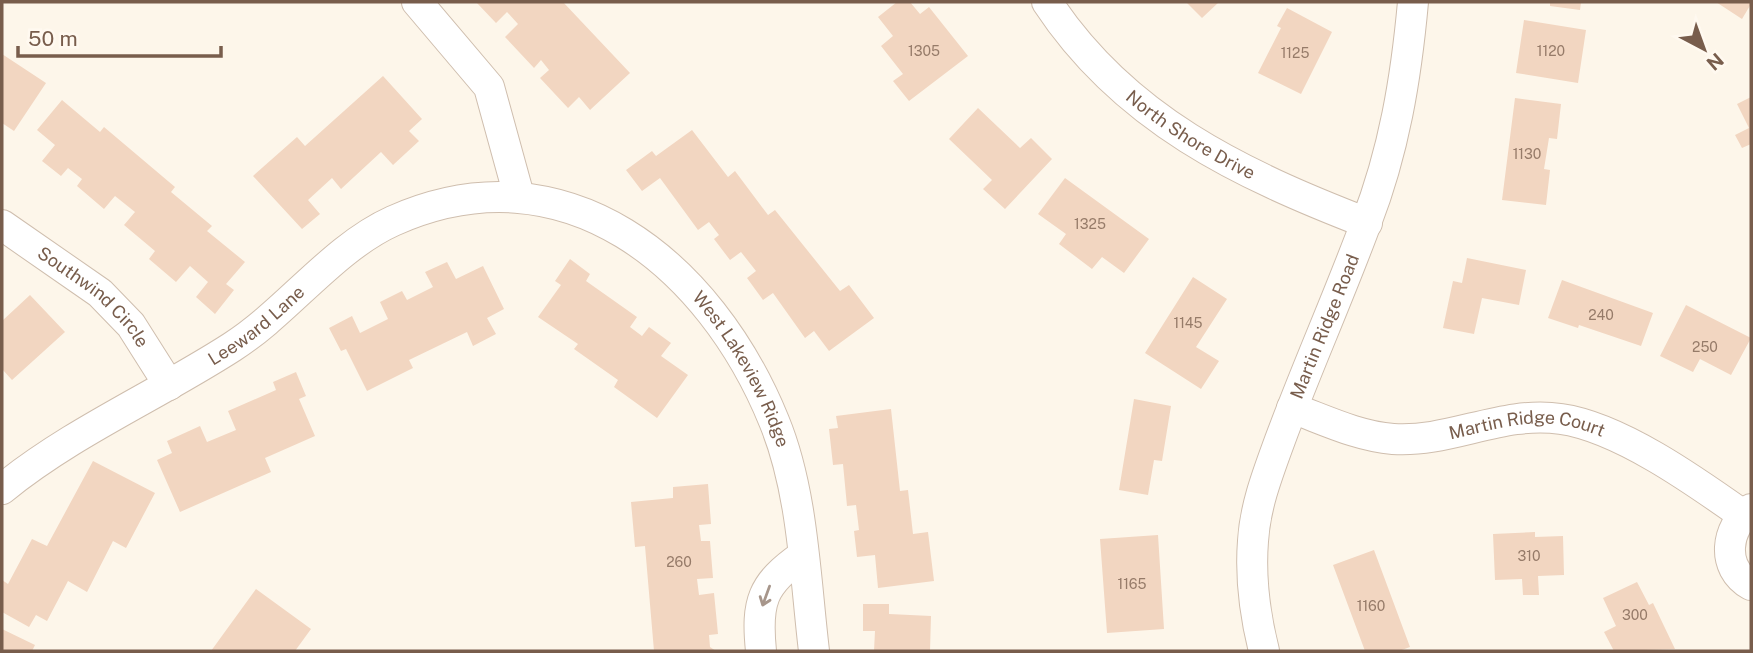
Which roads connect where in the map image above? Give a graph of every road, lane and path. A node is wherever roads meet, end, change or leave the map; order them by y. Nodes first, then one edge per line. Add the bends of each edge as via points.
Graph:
1 (417, 2) edge
2 (1047, 2) edge
3 (1413, 2) edge
4 (519, 196) junction
5 (1367, 223) junction
6 (2, 225) edge
7 (169, 385) junction
8 (1292, 408) junction
9 (2, 489) edge
10 (1747, 512) edge
11 (802, 556) junction
12 (1751, 585) edge
13 (761, 651) edge
14 (814, 651) edge
15 (1264, 651) edge

1 - 4 street via 489,87
2 - 5 street, North Shore Drive via 1094,60 1174,130 1230,165
3 - 5 street, Martin Ridge Road via 1403,94
4 - 7 street, Leeward Lane via 450,200 390,222 235,345
4 - 11 street, West Lakeview Ridge via 569,206 613,225 681,277 709,306 747,363 775,422 792,482
5 - 8 street, Martin Ridge Road
6 - 7 street, Southwind Circle via 100,293 131,325
7 - 9 street, Leeward Lane via 41,458
8 - 10 street, Martin Ridge Court via 1358,433 1395,439 1514,418 1562,419 1602,431
8 - 15 street, Martin Ridge Road via 1260,497 1253,539 1256,619
10 - 12 street, Martin Ridge Court via 1734,527 1730,557 1736,571
11 -> 13 street via 776,574 762,599
11 - 14 street, West Lakeview Ridge

